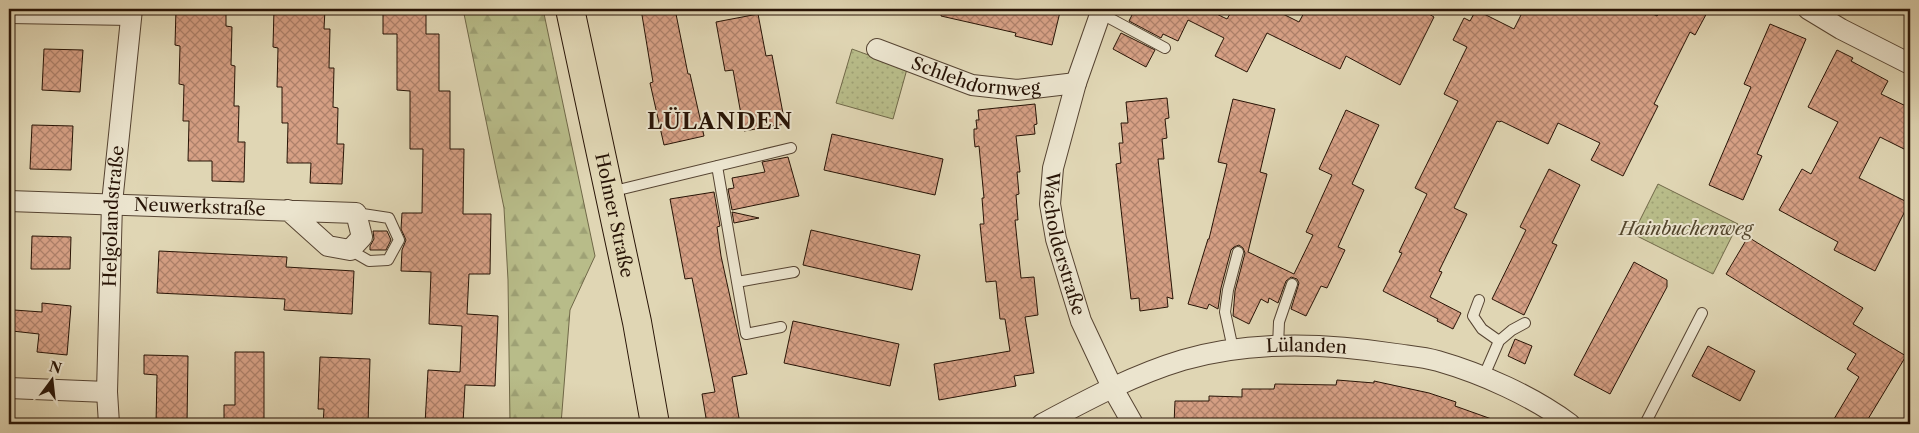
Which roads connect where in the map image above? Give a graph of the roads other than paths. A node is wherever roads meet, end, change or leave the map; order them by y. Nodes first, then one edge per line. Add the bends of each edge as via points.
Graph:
1 (570, 9) edge
2 (1808, 9) edge
3 (1101, 11) edge
4 (132, 12) edge
5 (9, 13) edge
6 (1165, 48) dead end
7 (877, 49) dead end
8 (1910, 64) edge
9 (1076, 83) junction
10 (791, 148) dead end
11 (717, 166) junction
12 (609, 192) junction
13 (9, 201) edge
14 (112, 203) junction
15 (288, 210) junction
16 (356, 213) junction
17 (350, 250) junction
18 (1238, 252) dead end
19 (794, 272) dead end
20 (737, 282) junction
21 (1292, 284) dead end
22 (1479, 300) dead end
23 (1702, 313) dead end
24 (1525, 323) dead end
25 (781, 327) dead end
26 (1500, 341) junction
27 (1278, 346) junction
28 (1233, 349) junction
29 (1483, 378) junction
30 (1112, 387) junction
31 (9, 388) edge
32 (107, 392) junction
33 (110, 424) edge
34 (655, 424) edge
35 (1042, 424) edge
36 (1133, 424) edge
37 (1570, 424) edge
38 (1645, 424) edge

1 - 12 main road, Holmer Straße
2 - 8 street
3 - 6 lane
3 - 9 street, Wacholderstraße
4 - 5 street
4 - 14 street, Helgolandstraße
7 - 9 street, Schlehdornweg via 972,84 1017,90
9 - 30 street, Wacholderstraße via 1053,168 1050,204 1056,240 1081,321
10 - 11 lane
11 - 12 lane
11 - 20 lane
12 - 34 main road, Holmer Straße
13 - 14 street, Neuwerkstraße
14 - 15 street, Neuwerkstraße
14 - 32 street, Helgolandstraße
15 - 16 street, Neuwerkstraße
15 - 17 street, Neuwerkstraße via 328,246
16 - 17 street via 362,237
16 - 17 lane via 389,218 399,240 388,260 369,261
18 - 28 lane via 1225,312
19 - 20 lane
20 - 25 lane via 746,334
21 - 27 lane via 1279,322
22 - 26 lane via 1473,316 1482,329
23 - 38 lane
24 - 26 lane
26 - 29 lane
27 - 28 street, Lülanden
27 - 29 street, Lülanden via 1354,348 1437,361
28 - 30 street, Lülanden via 1181,361
29 - 37 street, Lülanden via 1524,395
30 - 35 street, Lülanden
30 - 36 street, Wacholderstraße
31 - 32 street
32 - 33 street, Helgolandstraße

